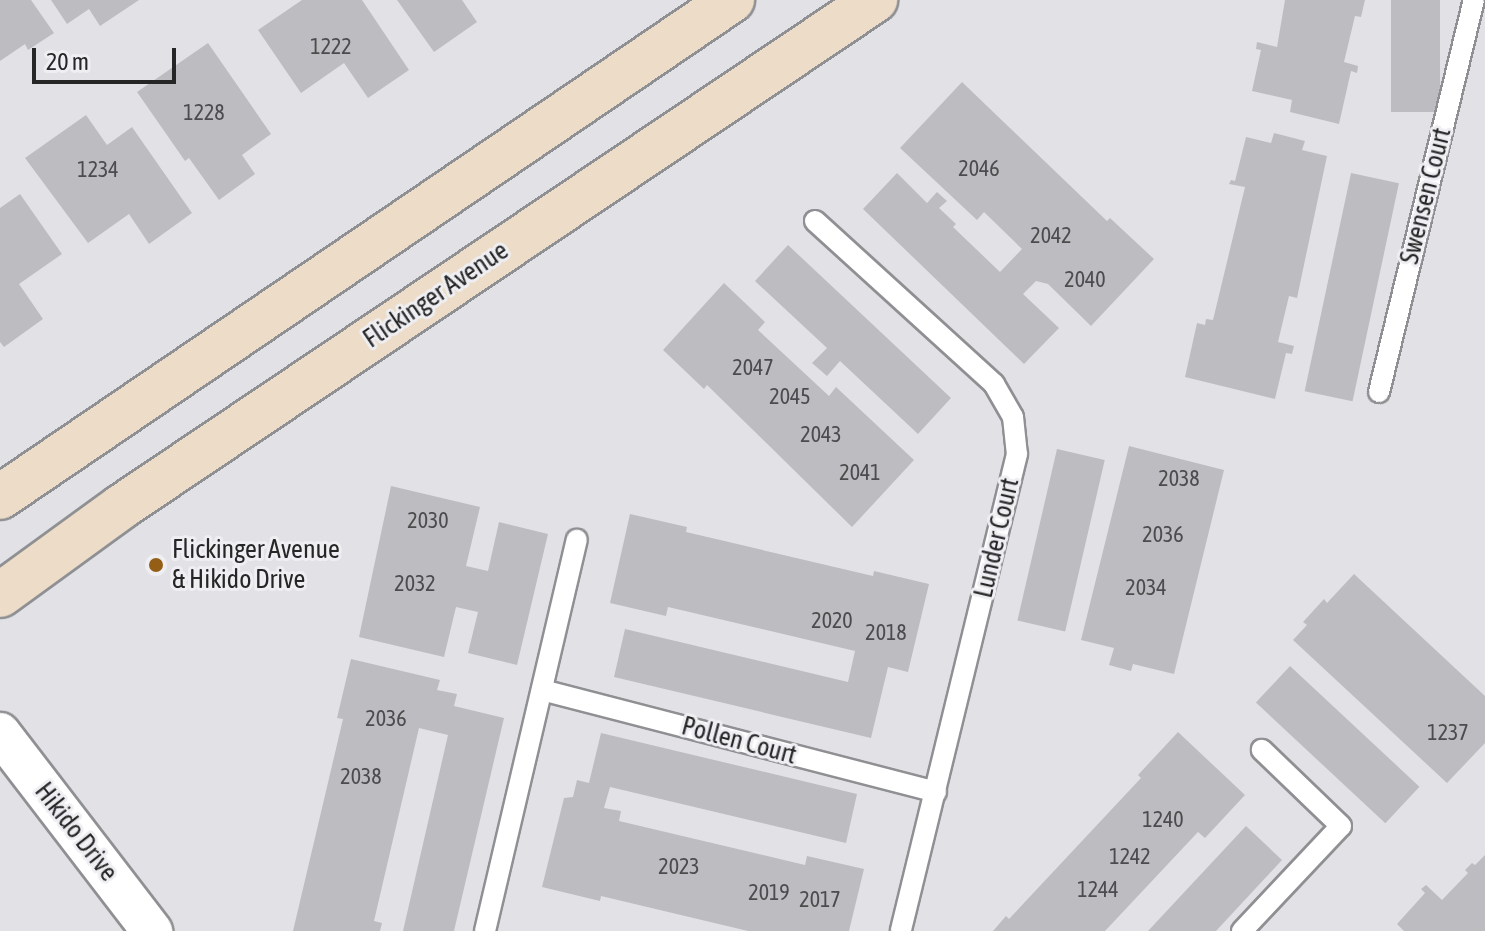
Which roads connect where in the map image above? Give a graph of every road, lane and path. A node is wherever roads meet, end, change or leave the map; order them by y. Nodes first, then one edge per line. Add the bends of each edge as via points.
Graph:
1 (732, 0) edge
2 (875, 0) edge
3 (1474, 0) edge
4 (815, 221) dead end
5 (1379, 392) dead end
6 (0, 497) edge
7 (577, 540) dead end
8 (0, 595) edge
9 (542, 690) junction
10 (0, 733) edge
11 (1262, 750) dead end
12 (936, 792) junction
13 (152, 931) edge
14 (485, 931) edge
15 (901, 931) edge
16 (1242, 931) edge

1 - 6 main road
2 - 8 main road, Flickinger Avenue via 121,507
3 - 5 lane, Swensen Court
4 - 12 lane, Lunder Court via 994,384 1013,417 1017,454
7 - 9 lane
9 - 12 lane, Pollen Court
9 - 14 lane
10 - 13 street, Hikido Drive
11 - 16 lane via 1341,826
12 - 15 lane, Lunder Court

